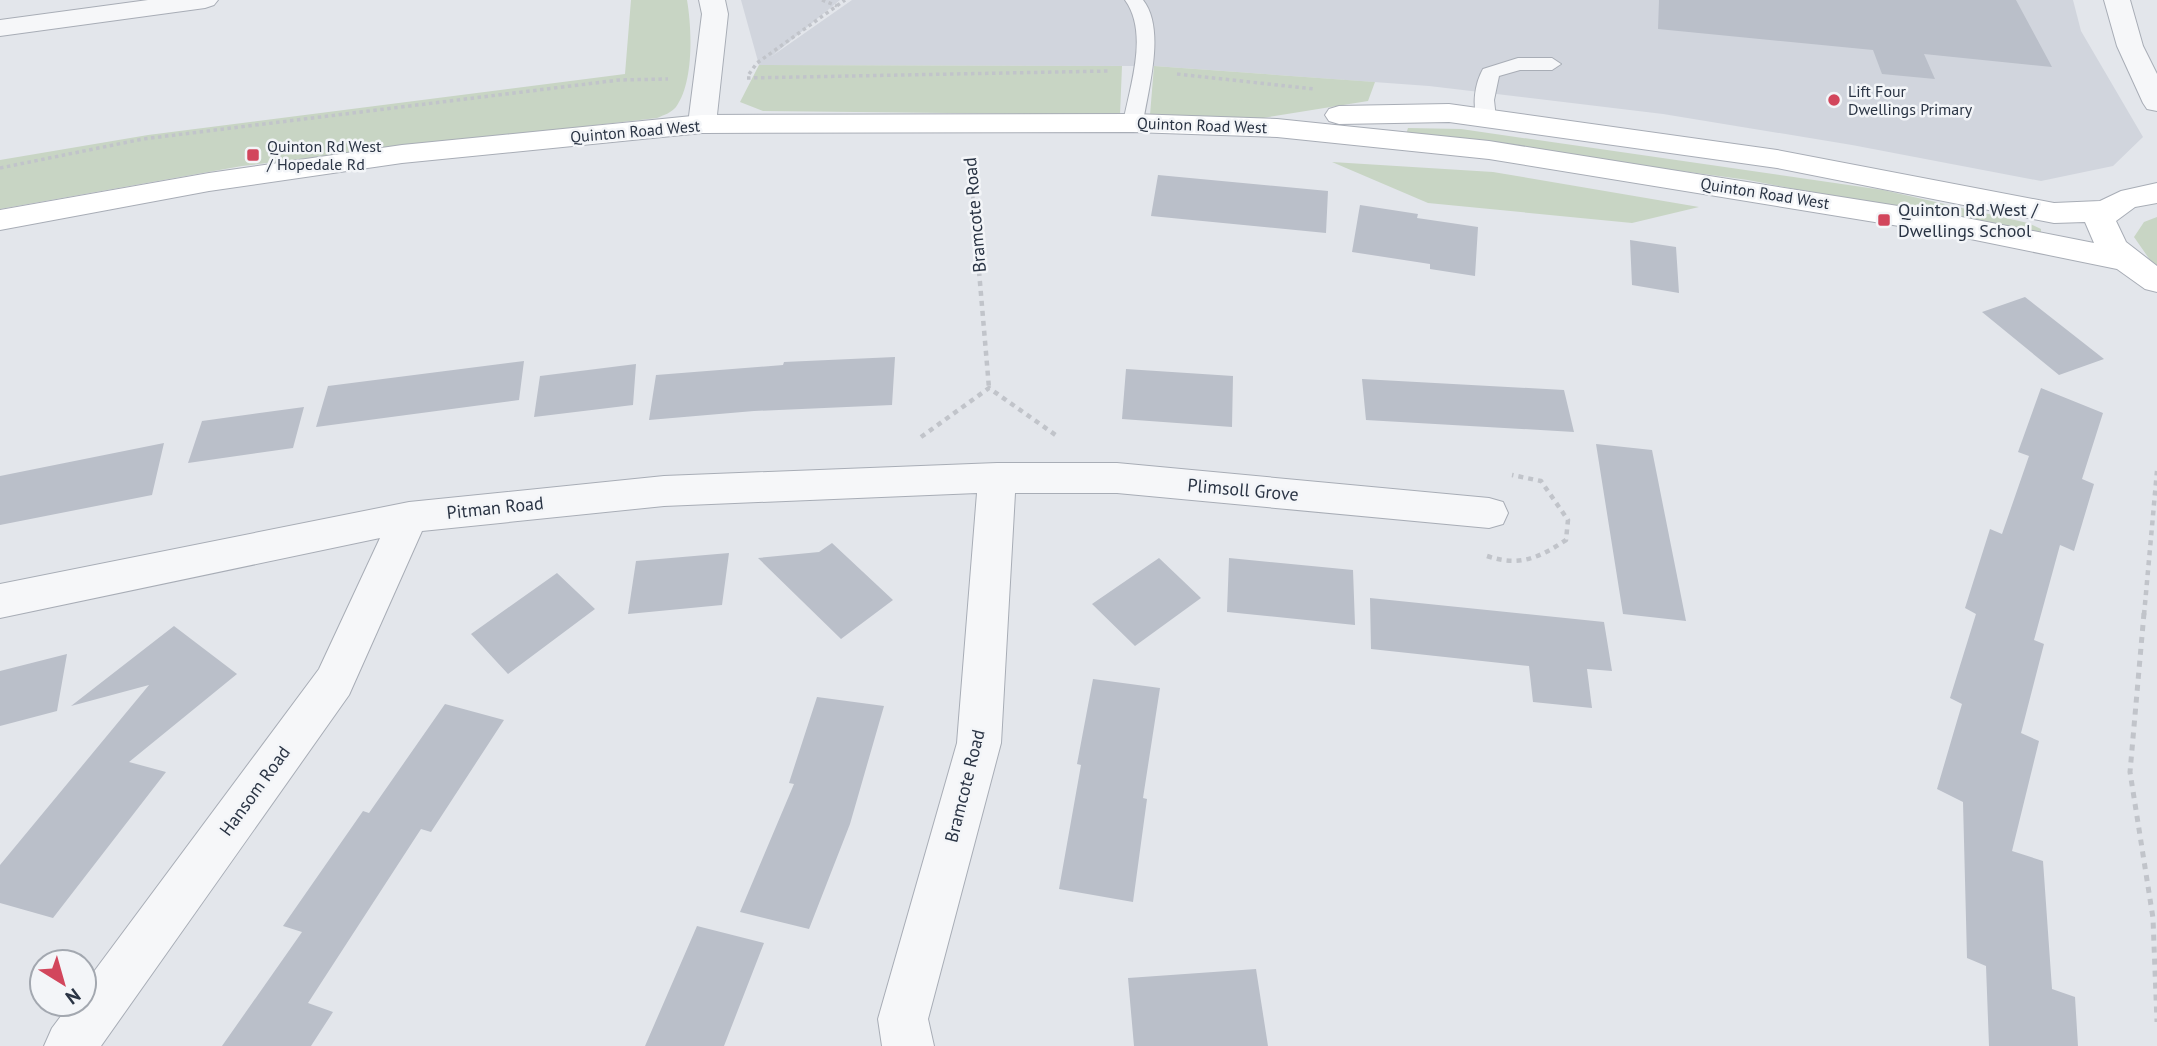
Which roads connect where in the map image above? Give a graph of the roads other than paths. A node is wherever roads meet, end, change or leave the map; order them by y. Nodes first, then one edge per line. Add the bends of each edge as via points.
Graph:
1 (205, 0) edge
2 (712, 0) edge
3 (1134, 0) edge
4 (2117, 0) edge
5 (0, 28) edge
6 (1552, 64) dead end
7 (2157, 103) edge
8 (1486, 118) junction
9 (1133, 123) junction
10 (702, 124) junction
11 (1277, 128) junction
12 (2157, 193) edge
13 (2105, 211) junction
14 (0, 220) edge
15 (2125, 260) junction
16 (2157, 281) edge
17 (997, 478) junction
18 (1489, 513) dead end
19 (409, 517) junction
20 (0, 601) edge
21 (70, 1046) edge
22 (908, 1046) edge

1 - 5 street
2 - 10 street via 715,14
3 - 9 lane via 1140,4 1147,27
4 - 7 street via 2130,46
6 - 8 lane via 1518,64 1490,73 1484,100
8 - 11 street, Quinton Road West via 1449,113 1348,113
8 - 13 street, Quinton Road West via 1777,159 2054,213
9 - 10 street, Quinton Road West
9 - 11 street, Quinton Road West
10 - 14 street, Quinton Road West via 402,154 209,182
11 - 15 street, Quinton Road West via 1489,150 1614,169 1923,220
12 - 13 street via 2128,197
13 - 15 street via 2100,221 2102,233
15 - 16 street
17 - 18 street, Plimsoll Grove via 1117,478
17 - 19 street, Pitman Road via 664,492
17 - 22 street, Bramcote Road via 979,743 903,1019
19 - 20 street, Pitman Road
19 - 21 street, Hansom Road via 334,682

